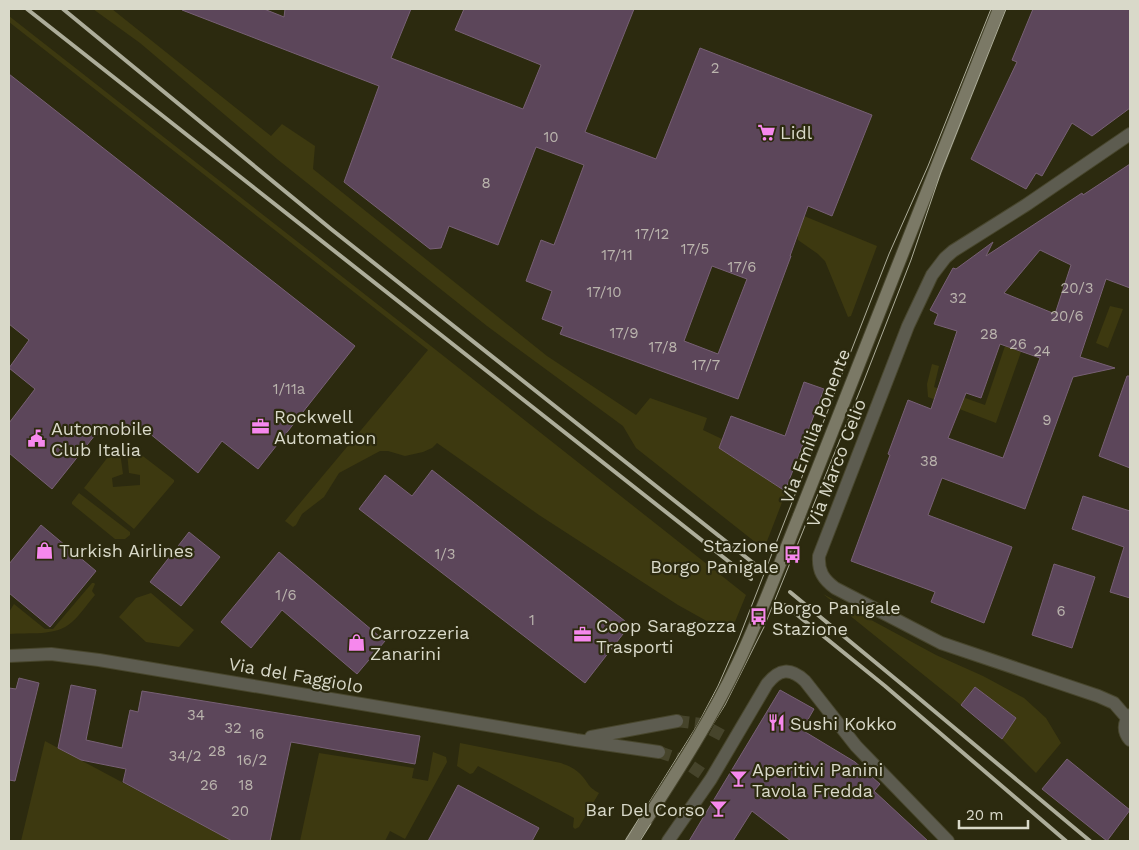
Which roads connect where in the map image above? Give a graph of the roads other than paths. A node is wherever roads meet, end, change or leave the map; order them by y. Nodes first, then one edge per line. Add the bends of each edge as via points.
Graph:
1 (999, 9) edge
2 (1130, 134) edge
3 (9, 656) edge
4 (1129, 716) edge
5 (677, 720) tunnel mouth
6 (576, 740) junction
7 (1130, 740) edge
8 (659, 752) tunnel mouth
9 (632, 841) edge
10 (668, 841) edge
11 (948, 841) edge

1 - 9 main road, Via Emilia Ponente, bridge via 758,617 729,681 699,735
2 - 4 street, Via Marco Celio via 953,251 938,266 908,326 818,562 823,577 835,588 941,643 1098,696 1114,703
3 - 6 street, Via del Faggiolo via 50,654 99,660
4 - 7 street via 1124,729
5 - 6 street, Via del Faggiolo
6 - 8 street, Via del Faggiolo
10 - 11 street via 761,693 772,678 784,671 798,674 805,681 856,746

